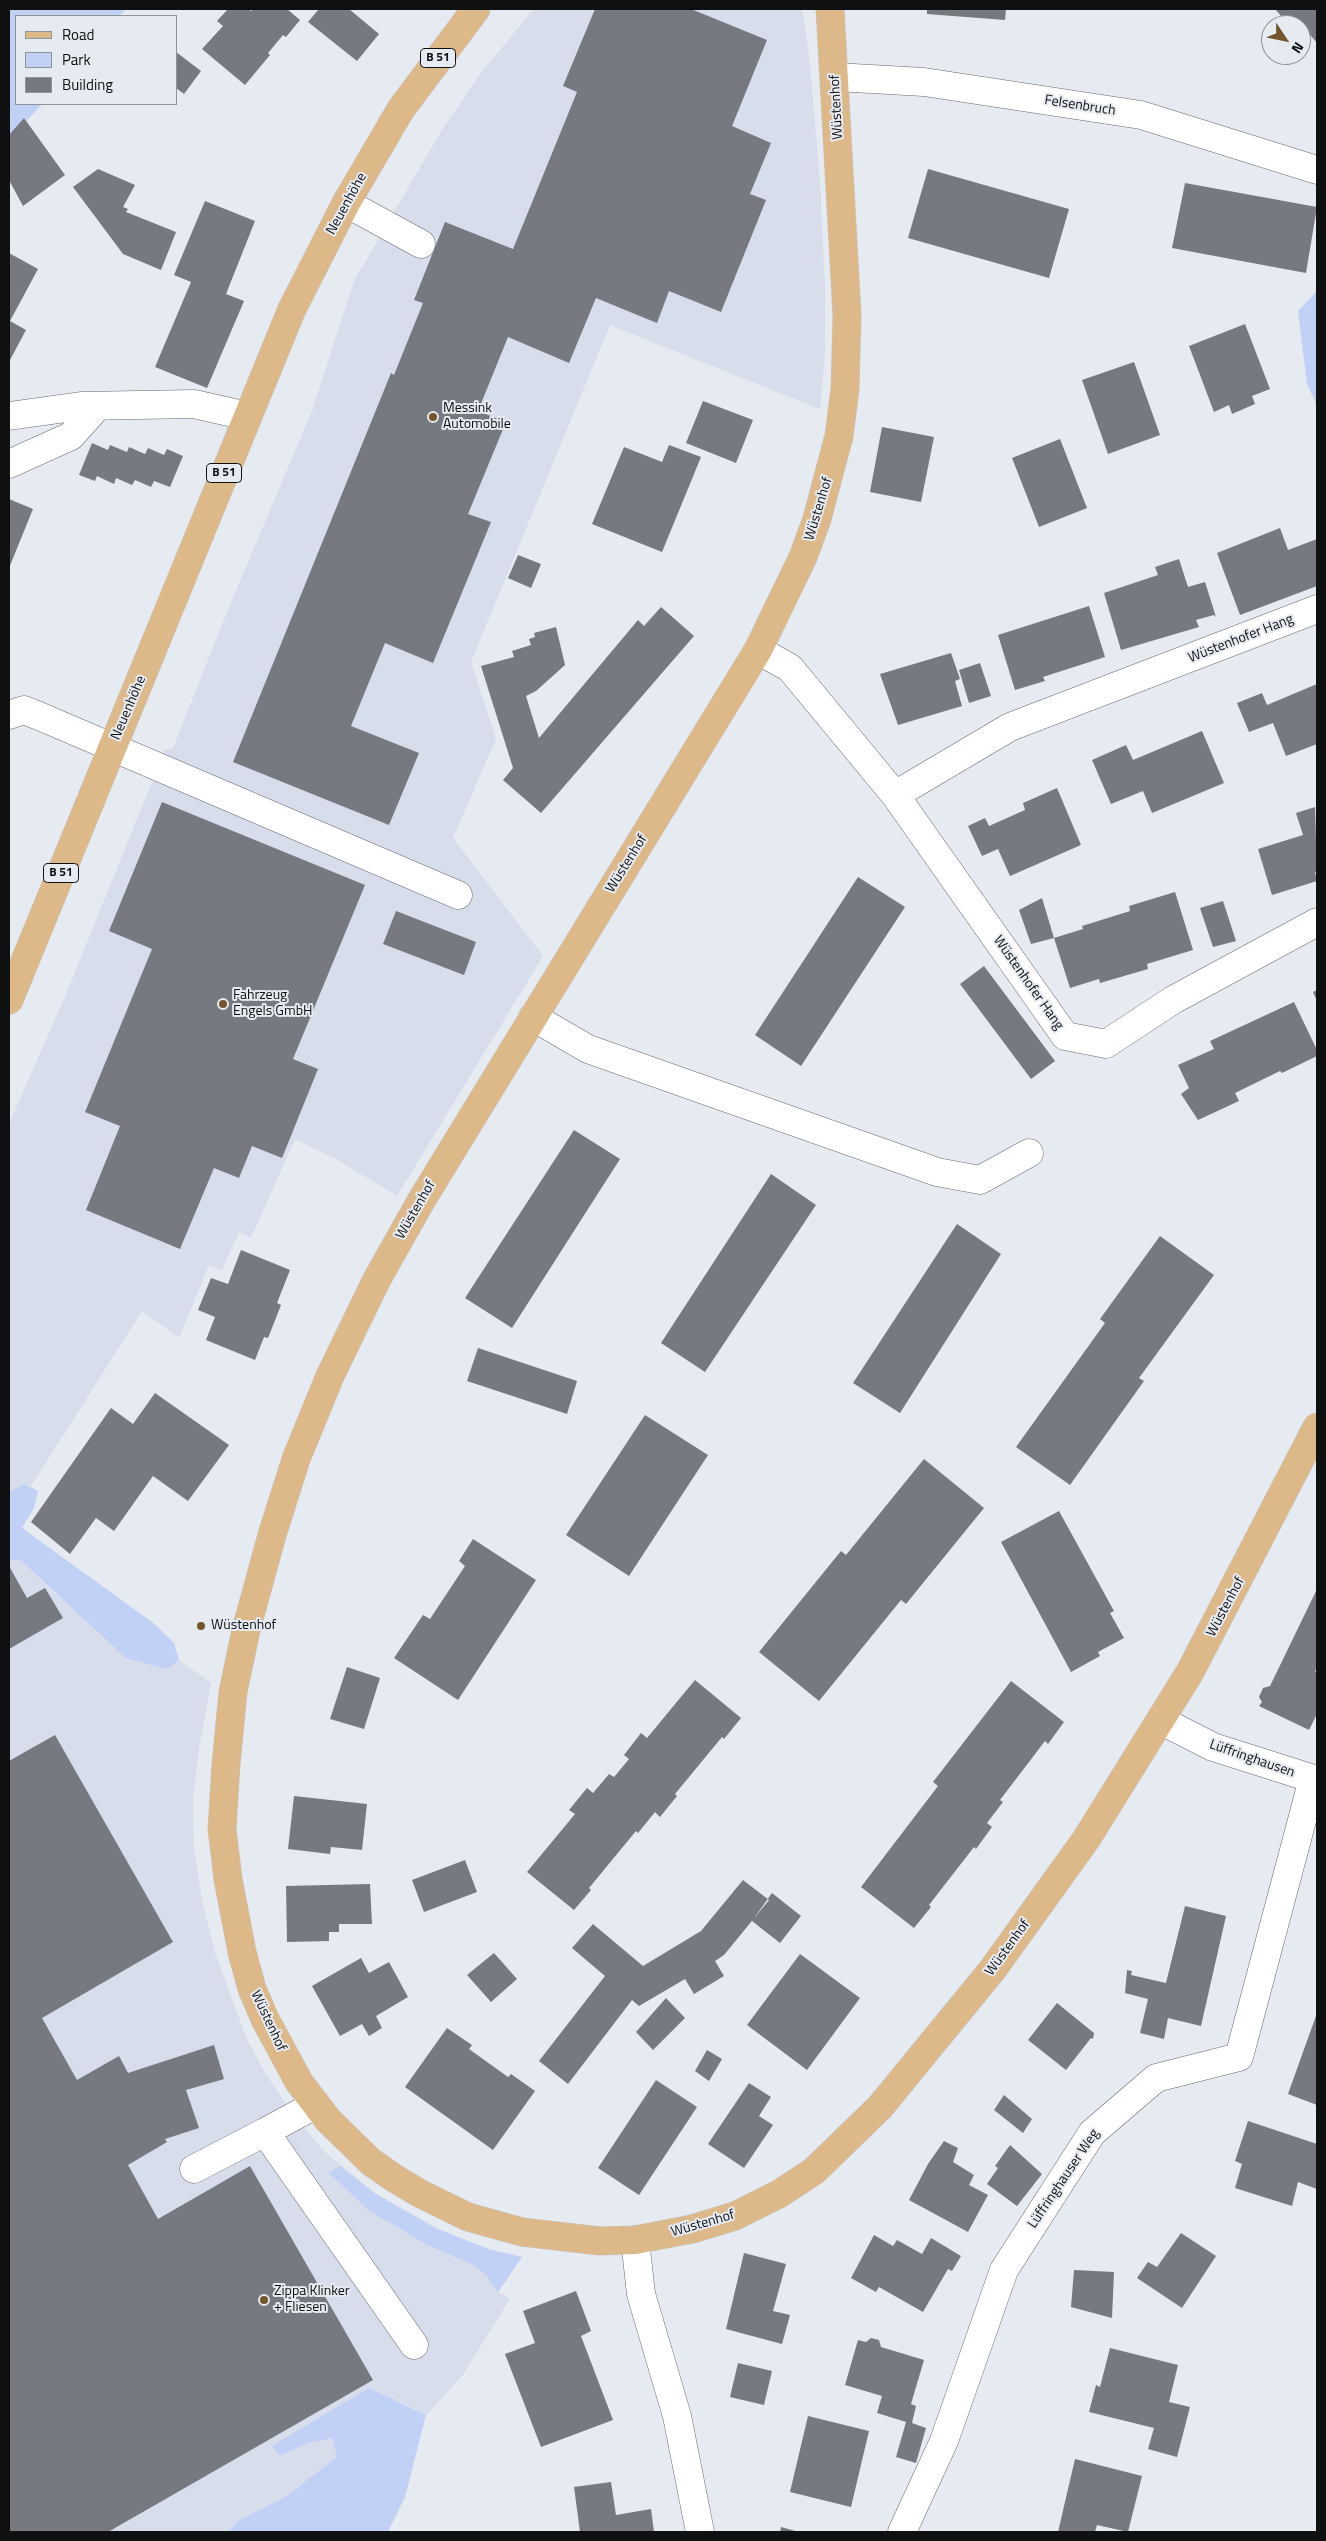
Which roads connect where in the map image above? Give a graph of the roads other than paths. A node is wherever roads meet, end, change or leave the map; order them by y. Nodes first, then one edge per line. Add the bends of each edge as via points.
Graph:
1 (476, 9) edge
2 (830, 9) edge
3 (835, 77) junction
4 (1317, 170) edge
5 (346, 203) junction
6 (422, 244) dead end
7 (97, 407) junction
8 (9, 416) edge
9 (246, 416) junction
10 (9, 464) edge
11 (1317, 609) edge
12 (758, 650) junction
13 (9, 715) edge
14 (113, 747) junction
15 (895, 795) junction
16 (458, 895) dead end
17 (1317, 922) edge
18 (9, 1000) edge
19 (533, 1017) junction
20 (1029, 1153) dead end
21 (1317, 1427) edge
22 (1162, 1721) junction
23 (1315, 1780) edge
24 (315, 2105) junction
25 (264, 2132) junction
26 (194, 2169) dead end
27 (636, 2240) junction
28 (414, 2345) dead end
29 (700, 2532) edge
30 (902, 2532) edge

1 - 5 main road, Neuenhöhe / B 51 via 401,109
2 - 3 main road, Wüstenhof
3 - 4 street, Felsenbruch via 924,82 1141,115
3 - 12 main road, Wüstenhof via 847,303 842,408 830,478 817,519 803,557
5 - 6 street
5 - 9 main road, Neuenhöhe / B 51 via 292,309
7 - 8 street via 81,406
7 - 9 street via 194,404
7 - 10 street via 71,436
9 - 14 main road, Neuenhöhe / B 51
11 - 15 street, Wüstenhofer Hang via 1010,727
12 - 15 street, Wüstenhofer Hang via 790,668
12 - 19 main road, Wüstenhof
13 - 14 street via 24,710
14 - 16 street
14 - 18 main road, Neuenhöhe / B 51
15 - 17 street, Wüstenhofer Hang via 1065,1036 1106,1044 1173,1000
19 - 20 street via 588,1049 938,1172 980,1180
19 - 24 main road, Wüstenhof via 397,1242 330,1376 296,1459 272,1536 233,1692 222,1829 242,1952 252,1989 265,2019 282,2054
21 - 22 main road, Wüstenhof via 1216,1626
22 - 23 street, Lüffringhausen via 1213,1747
22 - 27 main road, Wüstenhof via 1087,1838 993,1969 915,2066 844,2143 814,2170 778,2194 735,2216 692,2229
23 - 30 street, Lüffringhauser Weg via 1239,2057 1156,2078 1092,2133 1004,2270 944,2441
24 - 25 street
24 - 27 main road, Wüstenhof via 371,2162 421,2194 468,2217 558,2238
25 - 26 street
25 - 28 street
27 - 29 street via 642,2294 676,2416

